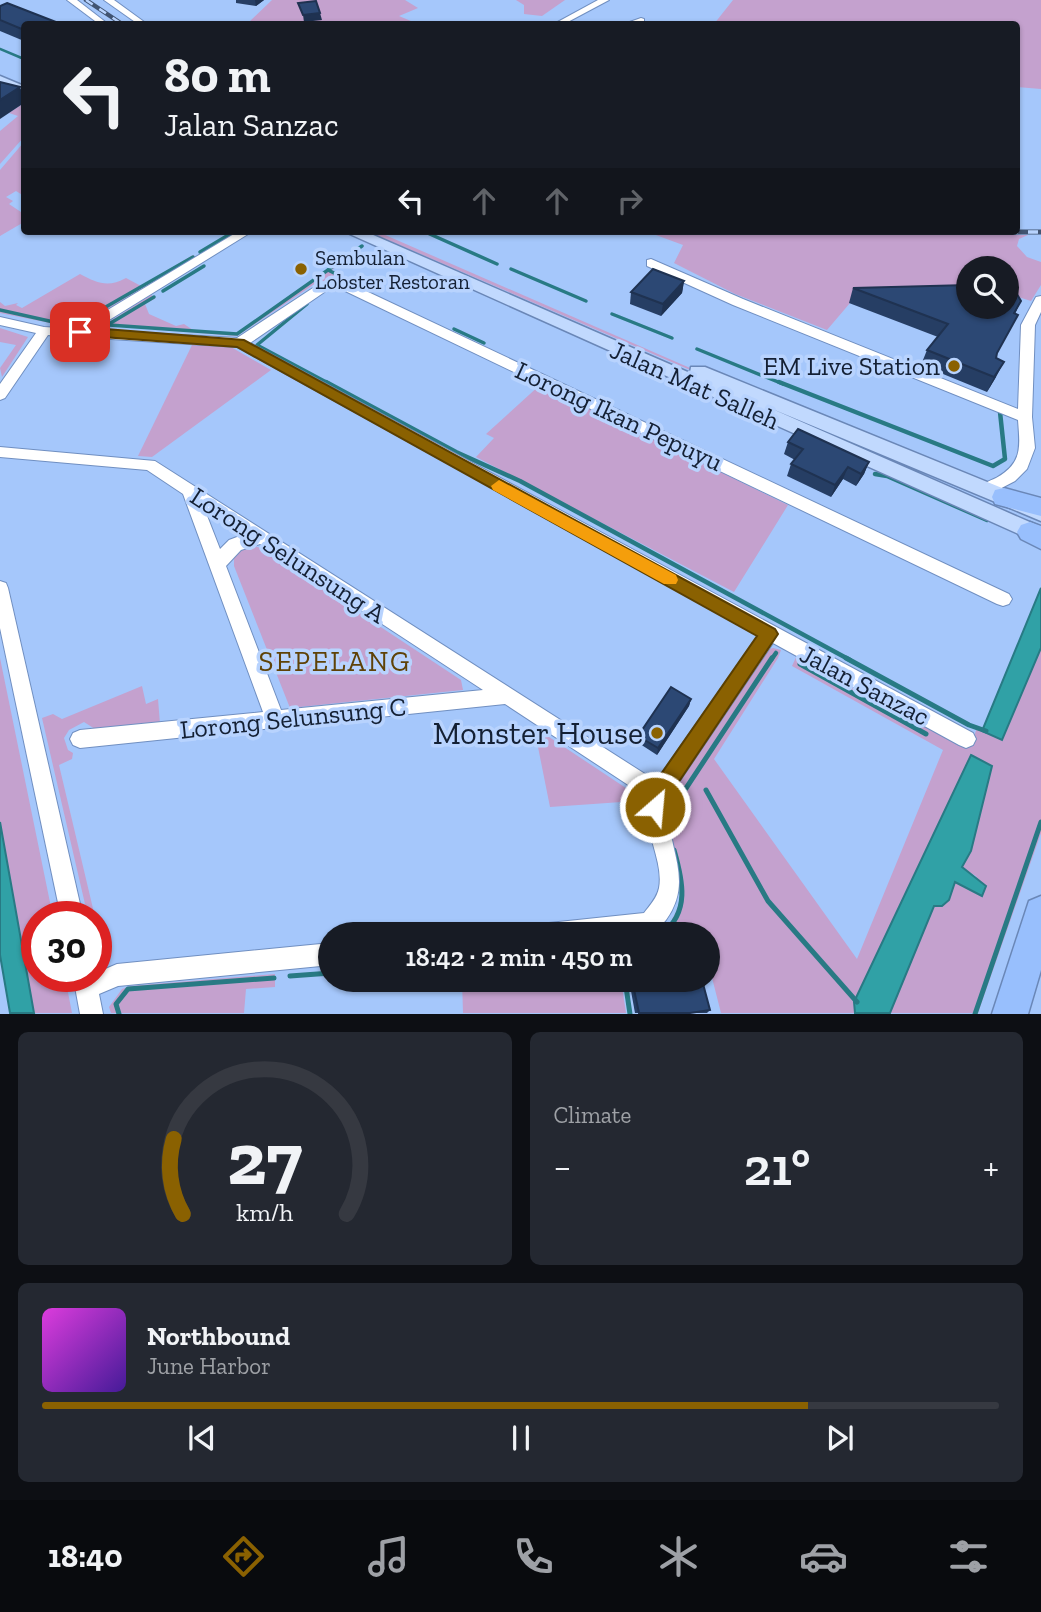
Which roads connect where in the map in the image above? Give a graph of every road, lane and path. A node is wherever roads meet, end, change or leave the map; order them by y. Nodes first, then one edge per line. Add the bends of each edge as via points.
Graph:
1 (71, 0) edge
2 (605, 0) edge
3 (111, 2) edge
4 (99, 21) edge
5 (101, 21) edge
6 (140, 21) edge
7 (564, 21) edge
8 (0, 67) edge
9 (21, 76) edge
10 (0, 80) edge
11 (21, 90) edge
12 (240, 235) edge
13 (360, 235) edge
14 (388, 235) edge
15 (651, 262) dead end
16 (1041, 300) edge
17 (0, 321) edge
18 (44, 331) junction
19 (80, 332) junction
20 (240, 343) junction
21 (0, 395) edge
22 (1025, 417) junction
23 (0, 452) edge
24 (190, 492) junction
25 (995, 494) junction
26 (1041, 507) edge
27 (1038, 530) edge
28 (260, 538) junction
29 (218, 564) junction
30 (0, 588) edge
31 (1003, 600) dead end
32 (769, 634) junction
33 (506, 696) junction
34 (276, 721) junction
35 (80, 739) dead end
36 (966, 739) dead end
37 (659, 794) junction
38 (68, 901) edge
39 (1041, 913) edge
40 (651, 922) edge
41 (318, 955) edge
42 (112, 976) edge
43 (88, 992) edge
44 (92, 1013) edge
45 (1010, 1013) edge

1 - 4 street
2 - 7 street
3 - 5 street via 116,9
3 - 6 street
8 - 9 main road
10 - 11 main road
12 - 19 street
13 - 27 main road, Jalan Mat Salleh
14 - 25 main road, Jalan Mat Salleh
15 - 22 street via 738,302
16 - 22 street via 1028,325
17 - 18 street, Jalan Sanzac
18 - 19 street, Jalan Sanzac
18 - 21 street
19 - 20 street, Jalan Sanzac
20 - 31 street, Lorong Ikan Pepuyu via 323,287 345,286
20 - 32 street, Jalan Sanzac
22 - 25 street via 1028,449 1022,465
23 - 24 street, Lorong Selunsung A via 138,462
24 - 28 street, Lorong Selunsung A
24 - 29 street
25 - 26 highway
25 - 27 main road, Jalan Mat Salleh
28 - 29 street via 244,539 228,548
28 - 33 street, Lorong Selunsung A
29 - 34 street
30 - 38 street
32 - 36 street, Jalan Sanzac
32 - 37 street
33 - 34 street, Lorong Selunsung C
33 - 37 street, Lorong Selunsung A
34 - 35 street, Lorong Selunsung C
37 - 40 street via 657,828 672,890
39 - 45 highway
41 - 42 street
43 - 44 street

